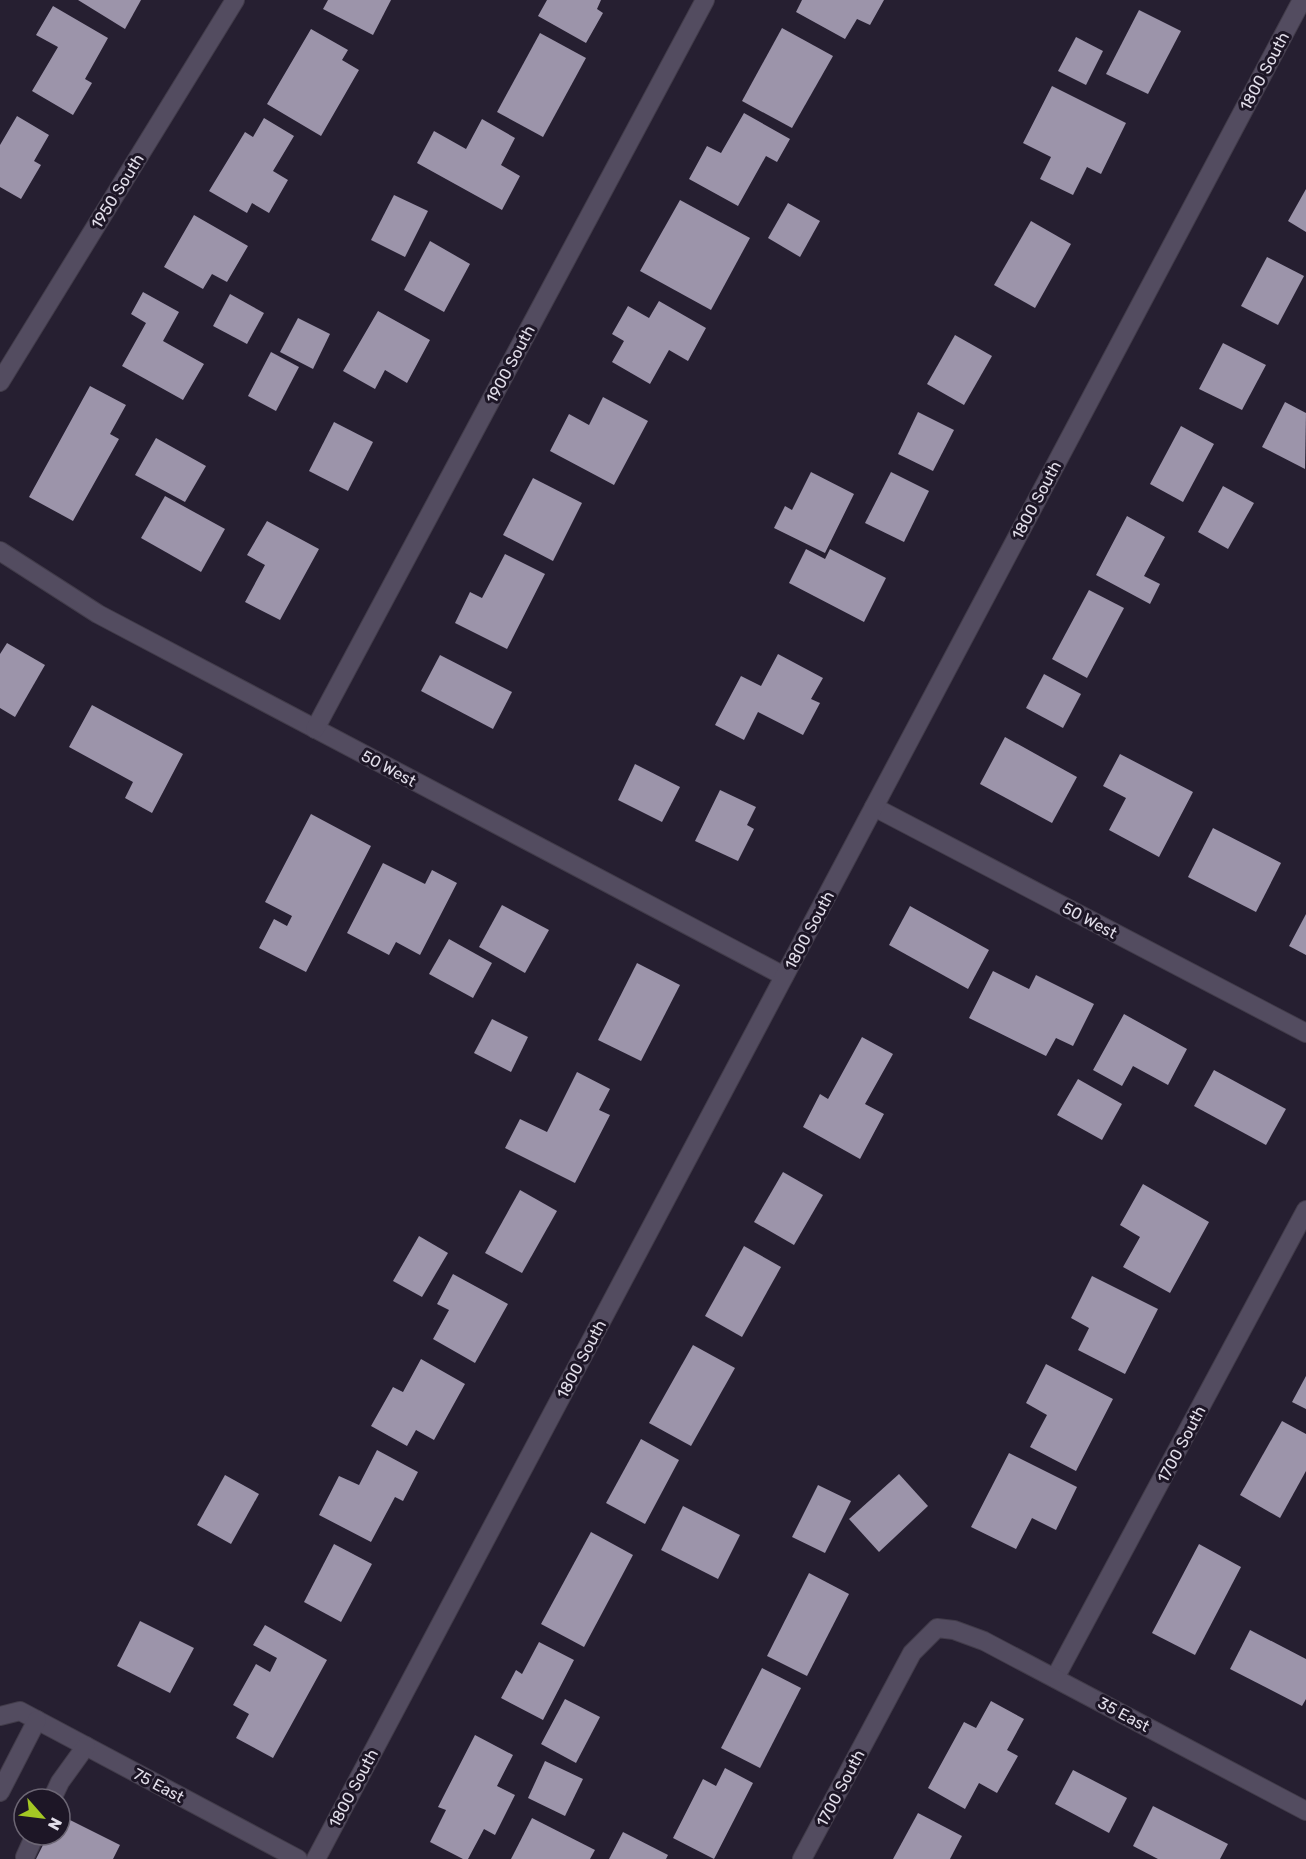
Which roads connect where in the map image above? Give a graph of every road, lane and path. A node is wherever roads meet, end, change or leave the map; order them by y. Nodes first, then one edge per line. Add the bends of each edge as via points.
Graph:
1 (235, 0) edge
2 (705, 0) edge
3 (1302, 0) edge
4 (0, 382) edge
5 (0, 551) edge
6 (315, 729) junction
7 (874, 807) junction
8 (784, 976) junction
9 (1306, 1033) edge
10 (1306, 1210) edge
11 (937, 1628) joint
12 (1055, 1678) junction
13 (0, 1716) edge
14 (37, 1720) junction
15 (86, 1746) junction
16 (58, 1787) edge
17 (0, 1792) edge
18 (1306, 1811) edge
19 (30, 1847) edge
20 (25, 1857) dead end
21 (298, 1859) edge
22 (316, 1859) edge
23 (802, 1859) edge

1 - 4 street, 1950 South
2 - 6 street, 1900 South
3 - 7 street, 1800 South
5 - 6 street, 50 West via 98,614
6 - 8 street, 50 West
7 - 8 street, 1800 South
7 - 9 street, 50 West
8 - 22 street, 1800 South
10 - 12 street, 1700 South
11 - 12 street, 35 East via 970,1634
11 - 23 street, 1700 South via 912,1653
12 - 18 street, 35 East
13 - 14 street, 75 East via 20,1711
14 - 15 street, 75 East
14 - 17 street
15 - 16 street
15 - 21 street, 75 East
19 - 20 street

